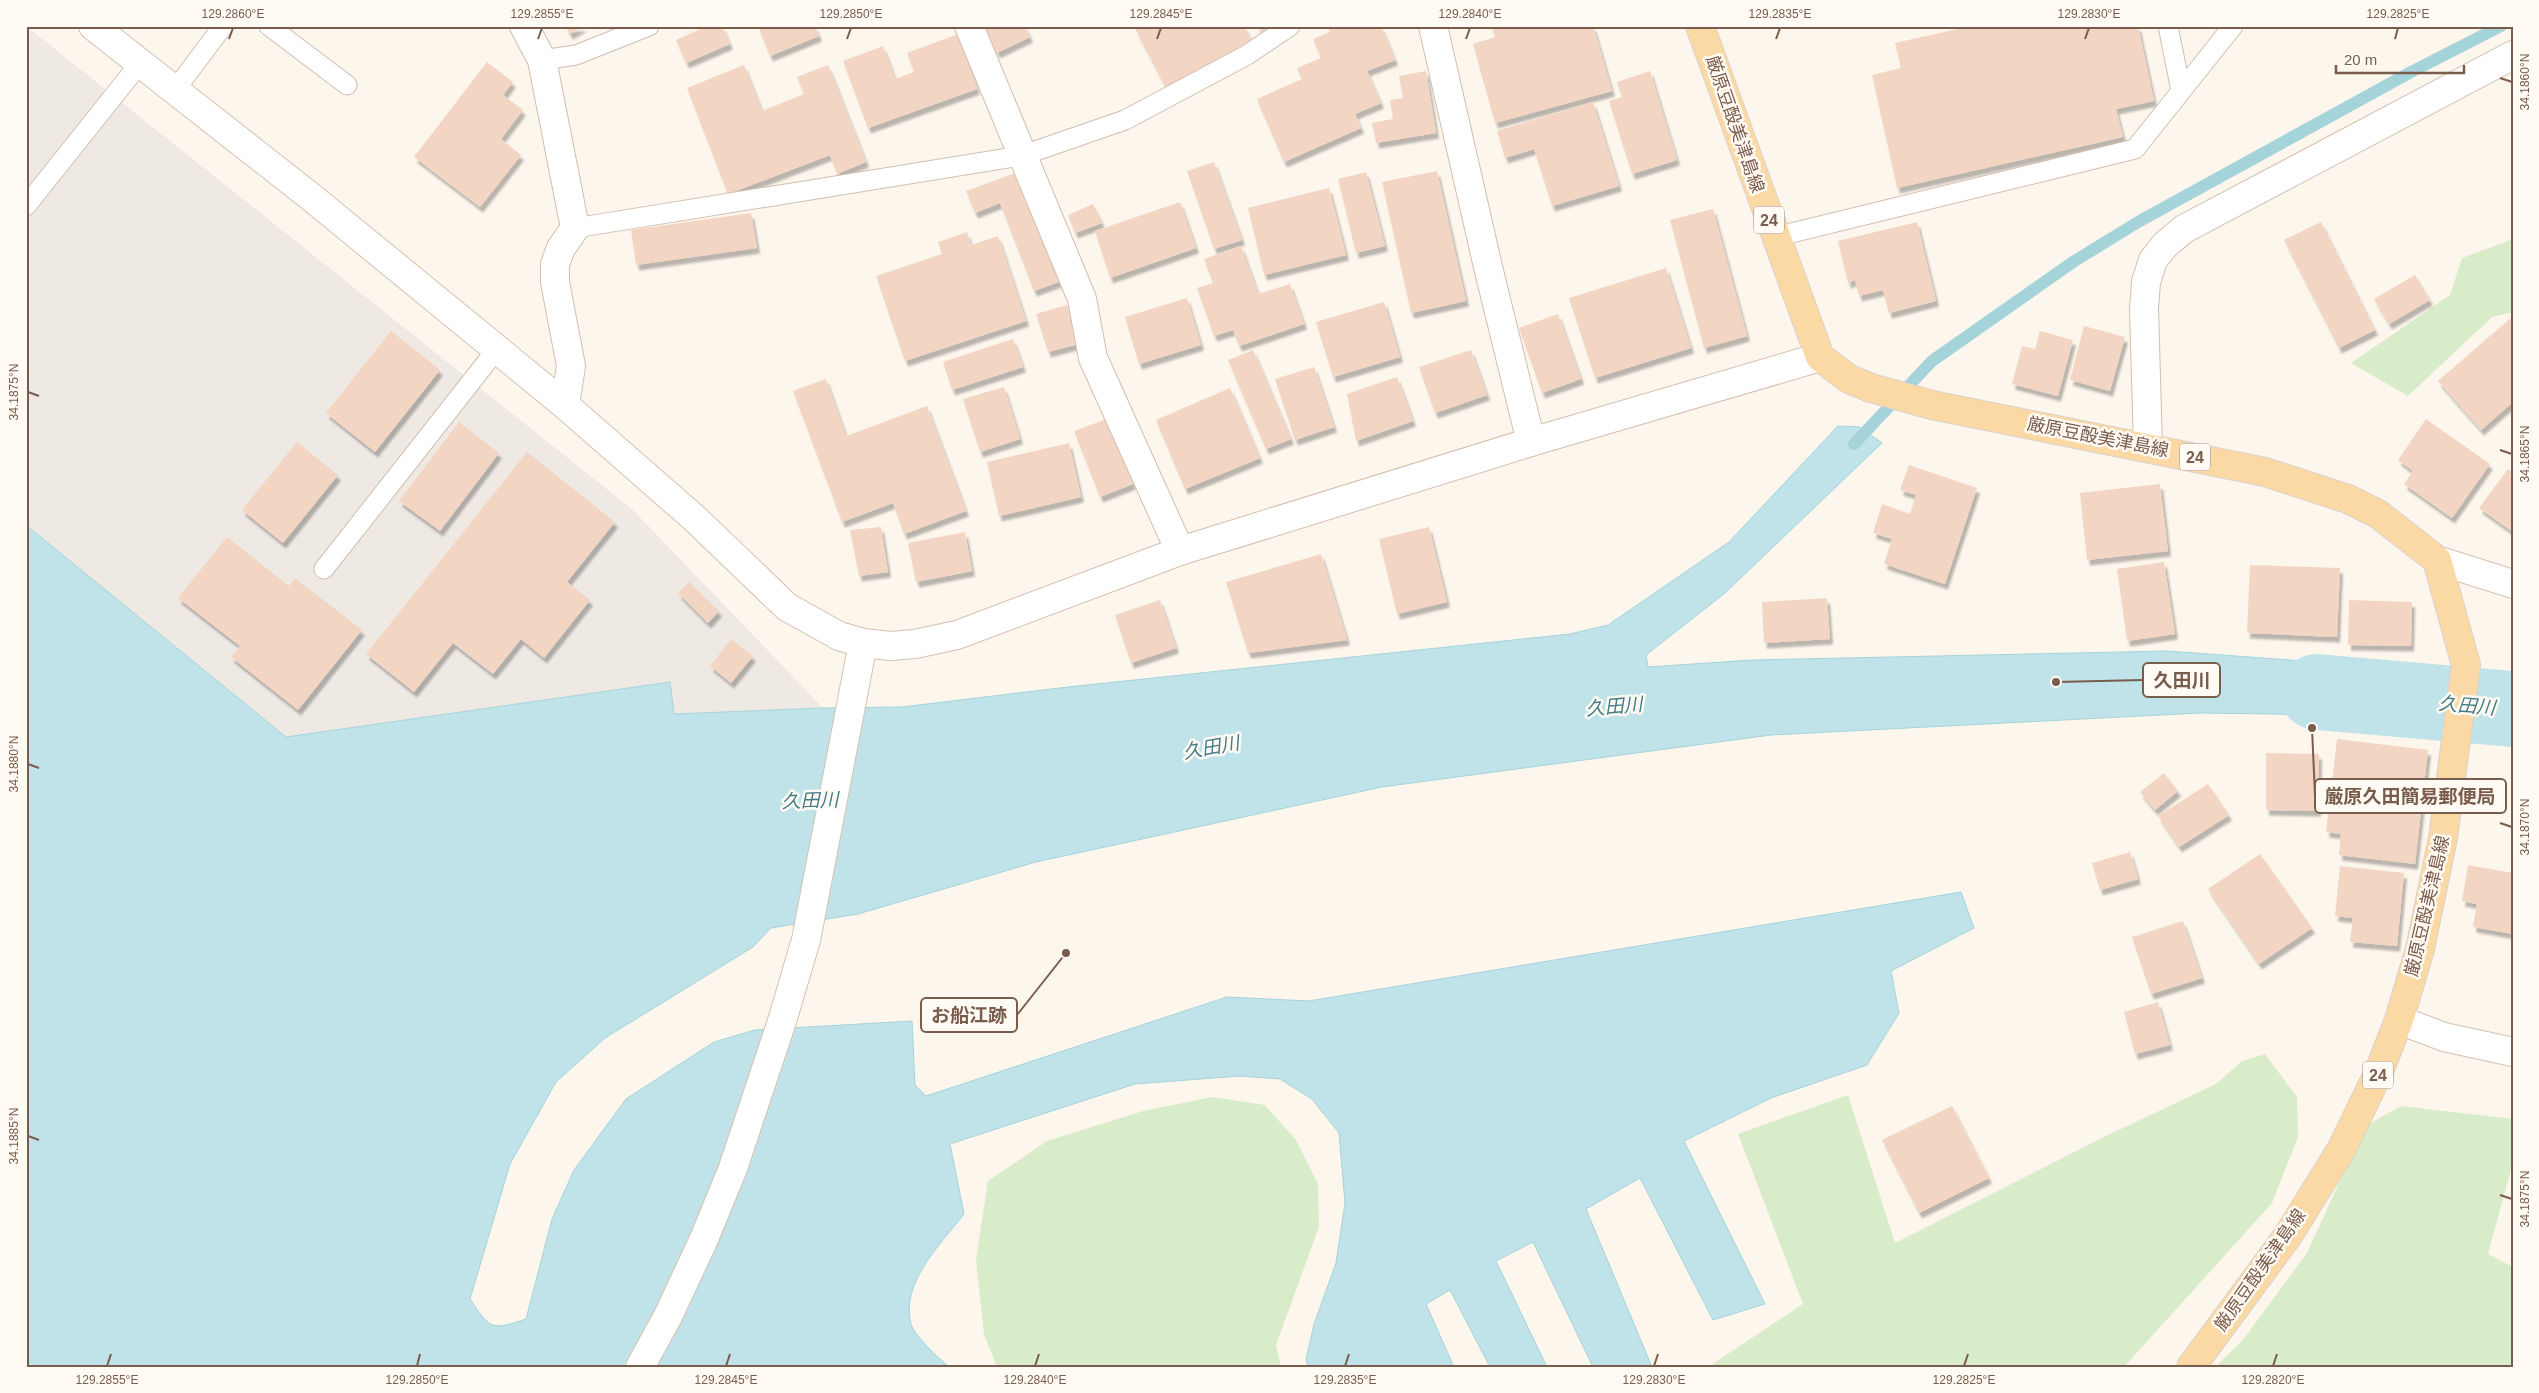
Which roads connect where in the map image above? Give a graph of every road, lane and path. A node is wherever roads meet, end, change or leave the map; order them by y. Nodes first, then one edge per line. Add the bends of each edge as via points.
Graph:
1 (93, 26) edge
2 (223, 26) edge
3 (269, 26) edge
4 (524, 26) edge
5 (649, 26) edge
6 (969, 26) edge
7 (1290, 26) edge
8 (1433, 26) edge
9 (1700, 26) edge
10 (2168, 26) edge
11 (2233, 26) edge
12 (2513, 55) edge
13 (542, 60) junction
14 (140, 63) junction
15 (347, 85) dead end
16 (175, 90) junction
17 (2181, 91) junction
18 (1021, 156) junction
19 (26, 206) edge
20 (575, 228) junction
21 (1775, 237) junction
22 (497, 348) junction
23 (1820, 357) junction
24 (565, 405) junction
25 (1531, 442) junction
26 (2148, 446) junction
27 (1180, 551) junction
28 (2437, 560) junction
29 (324, 569) dead end
30 (2513, 584) edge
31 (863, 643) junction
32 (2399, 1020) junction
33 (2513, 1052) edge
34 (640, 1367) edge
35 (2191, 1367) edge

1 - 14 street
2 - 16 lane
3 - 15 lane
4 - 13 street
5 - 13 lane via 576,55
6 - 18 street
7 - 18 lane via 1247,55 1125,120
8 - 25 street
9 - 21 main road, 厳原豆酘美津島線 / 24
10 - 17 lane
11 - 17 lane
12 - 26 street via 2184,229 2165,245 2153,260 2146,282
13 - 20 street
14 - 16 street
14 - 19 lane
16 - 22 street
17 - 21 lane via 2135,149
18 - 20 lane
18 - 27 street via 1082,299 1094,358
20 - 24 street via 561,248 555,273 571,366
21 - 23 main road, 厳原豆酘美津島線 / 24
22 - 24 street
22 - 29 lane
23 - 25 street
23 - 26 main road, 厳原豆酘美津島線 / 24 via 1849,379 1932,405
24 - 31 street via 693,517 787,607 840,636
25 - 27 street
26 - 28 main road, 厳原豆酘美津島線 / 24 via 2265,472 2348,498 2378,514
27 - 31 street via 957,635 915,644
28 - 30 street
28 - 32 main road, 厳原豆酘美津島線 / 24 via 2466,665 2443,838 2420,949
31 - 34 street via 806,940 733,1168 704,1239
32 - 33 street via 2444,1037
32 - 35 main road, 厳原豆酘美津島線 / 24 via 2378,1074 2341,1150 2287,1237

